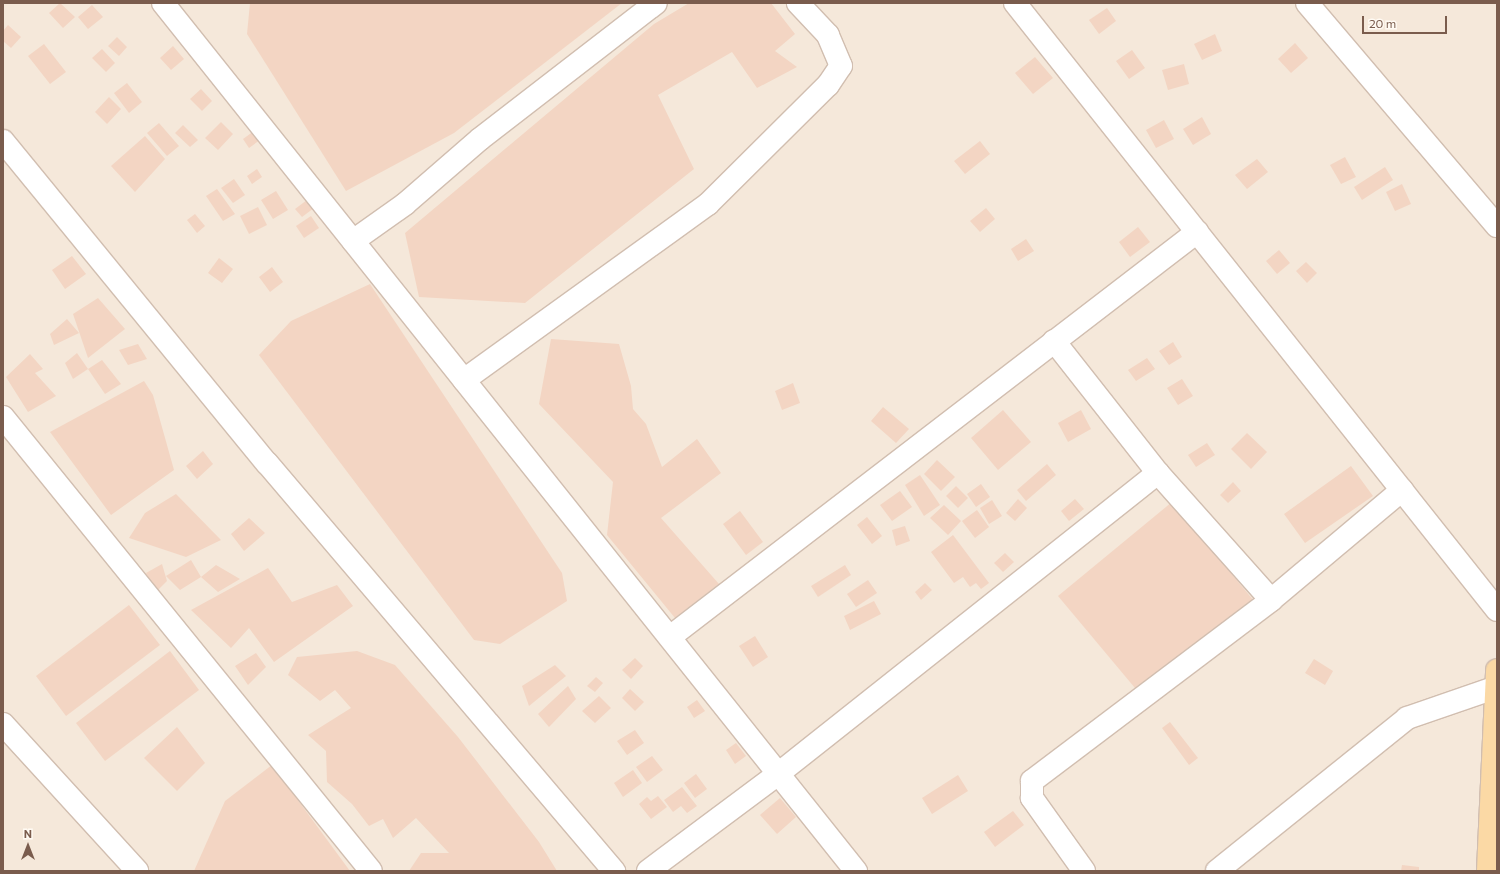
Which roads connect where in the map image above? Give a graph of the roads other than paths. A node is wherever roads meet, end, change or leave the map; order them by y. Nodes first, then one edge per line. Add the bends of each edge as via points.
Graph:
1 (162, 3) edge
2 (656, 3) edge
3 (798, 3) edge
4 (1015, 3) edge
5 (1306, 3) edge
6 (3, 141) edge
7 (1497, 226) edge
8 (1197, 232) junction
9 (353, 241) junction
10 (1054, 342) junction
11 (464, 380) junction
12 (3, 417) edge
13 (1158, 473) junction
14 (1402, 490) junction
15 (1272, 600) junction
16 (1497, 610) edge
17 (670, 637) junction
18 (1497, 681) edge
19 (3, 724) edge
20 (778, 774) junction
21 (137, 871) edge
22 (371, 871) edge
23 (614, 871) edge
24 (648, 871) edge
25 (856, 871) edge
26 (1084, 871) edge
27 (1217, 871) edge
28 (1488, 871) edge

1 - 9 street
2 - 9 street via 480,139 405,204
3 - 11 street via 828,35 842,66 828,85 708,204
4 - 8 street
5 - 7 street
6 - 23 street via 267,463
8 - 10 street
8 - 14 street
9 - 11 street
10 - 13 street
10 - 17 street
11 - 17 street
12 - 22 street
13 - 15 street
13 - 20 street
14 - 15 street
14 - 16 street
15 - 26 street via 1032,782 1032,798
17 - 20 street
18 - 27 street via 1407,718
18 - 28 main road
19 - 21 street
20 - 24 street
20 - 25 street

